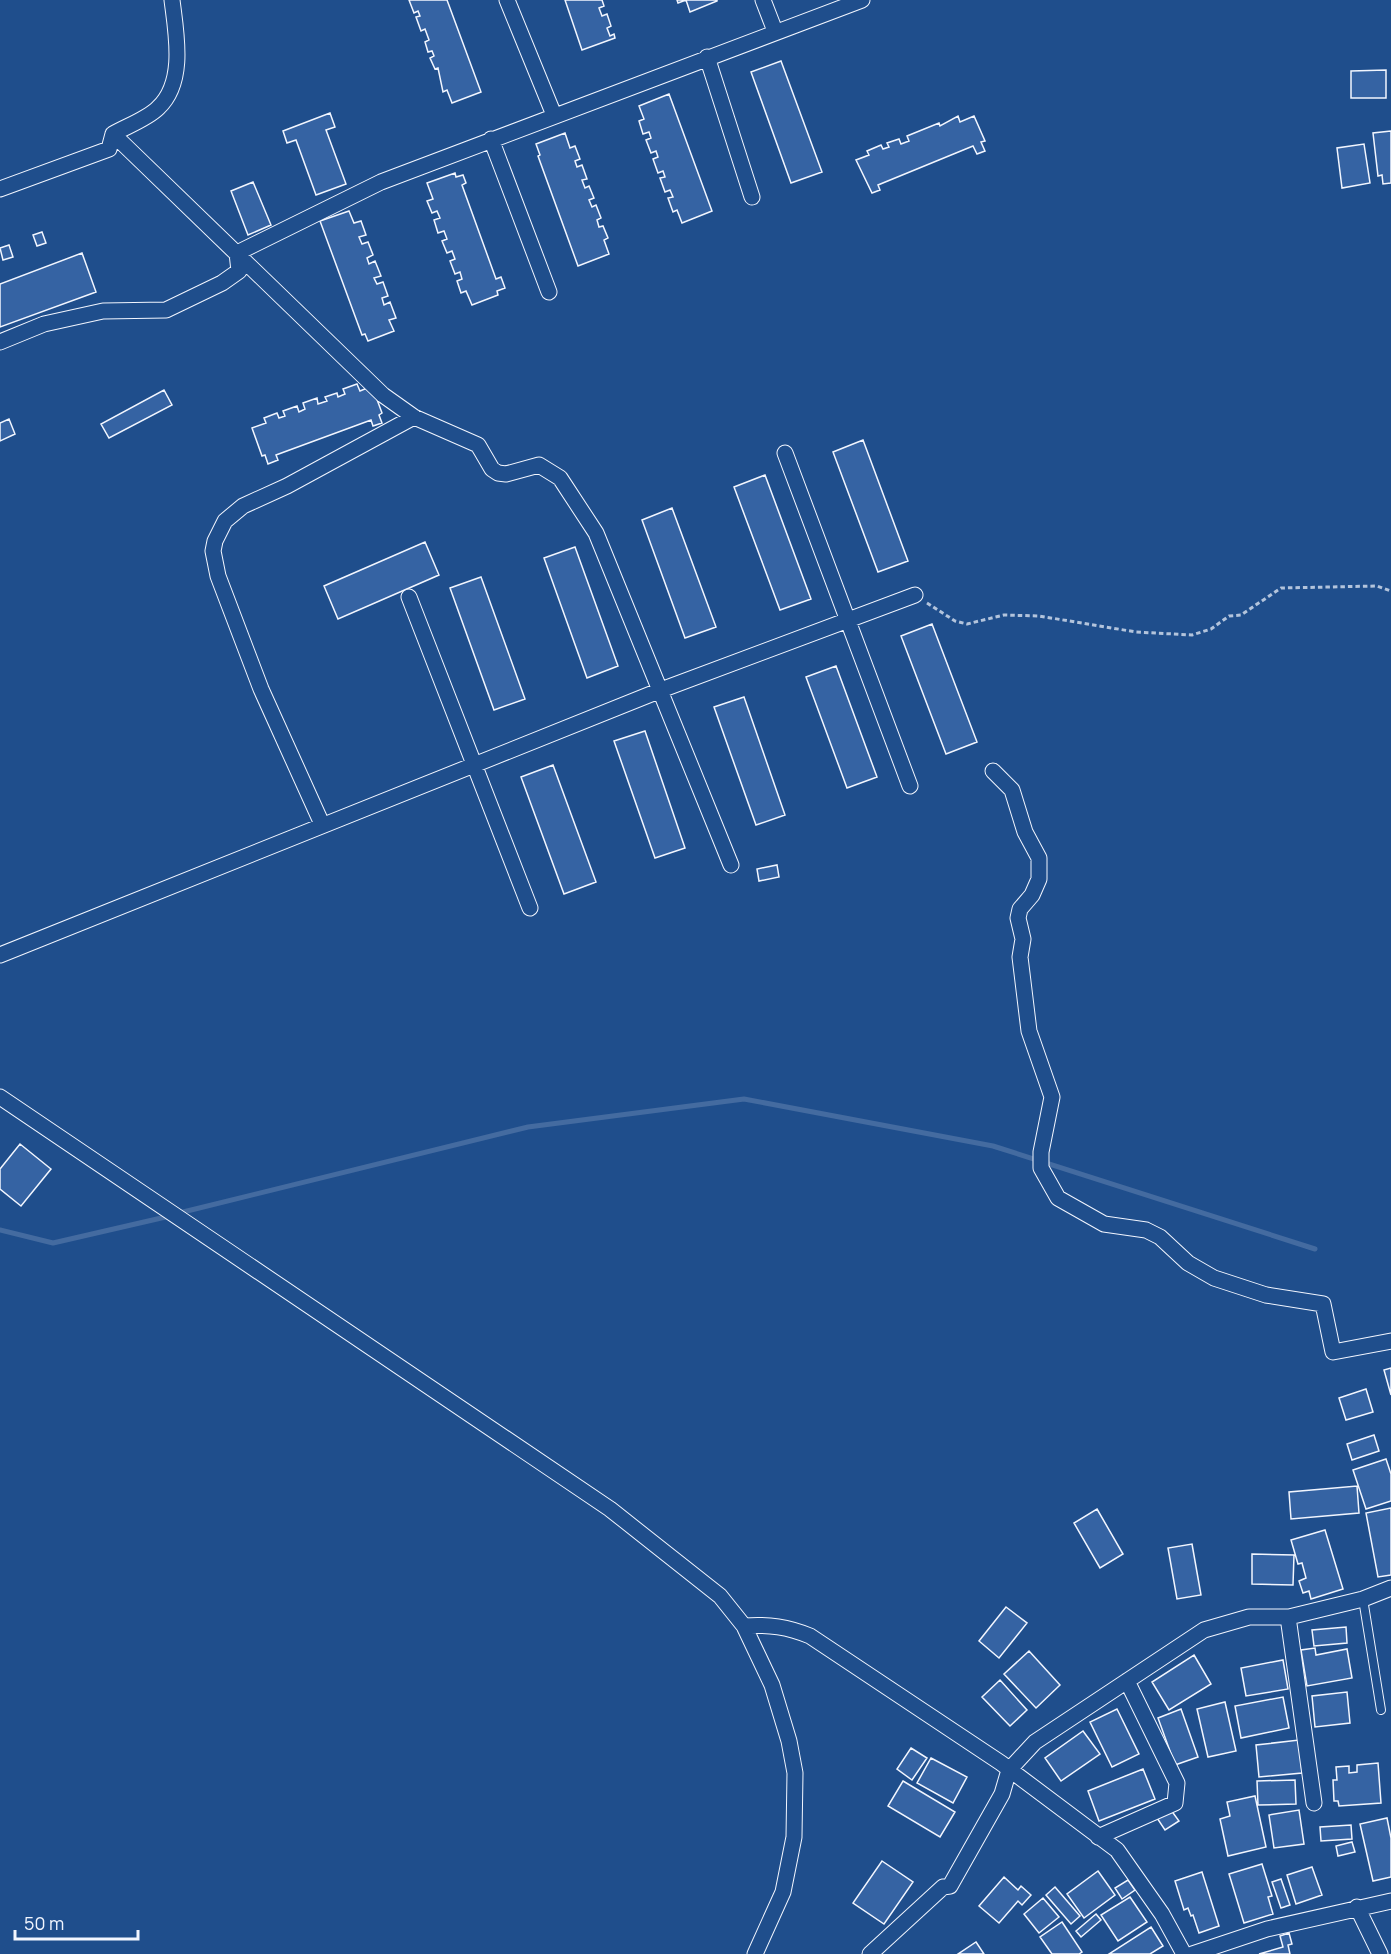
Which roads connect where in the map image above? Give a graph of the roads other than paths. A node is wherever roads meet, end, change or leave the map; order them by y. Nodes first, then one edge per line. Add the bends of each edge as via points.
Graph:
1 (172, 0) edge
2 (507, 0) edge
3 (763, 0) edge
4 (862, 0) edge
5 (775, 31) junction
6 (707, 57) junction
7 (554, 115) junction
8 (113, 134) junction
9 (491, 139) junction
10 (0, 189) edge
11 (752, 197) dead end
12 (237, 253) junction
13 (549, 292) dead end
14 (0, 342) edge
15 (414, 417) junction
16 (784, 453) dead end
17 (915, 595) road end
18 (409, 597) dead end
19 (848, 620) junction
20 (661, 690) junction
21 (474, 765) junction
22 (993, 771) dead end
23 (910, 786) dead end
24 (322, 824) junction
25 (731, 866) dead end
26 (530, 908) dead end
27 (0, 955) edge
28 (0, 1097) edge
29 (1391, 1341) edge
30 (1391, 1588) edge
31 (1363, 1599) junction
32 (1288, 1617) junction
33 (766, 1624) junction
34 (744, 1626) junction
35 (752, 1642) junction
36 (1127, 1681) junction
37 (1381, 1710) dead end
38 (1009, 1770) junction
39 (1314, 1803) dead end
40 (1098, 1837) junction
41 (1391, 1901) edge
42 (1357, 1907) junction
43 (755, 1954) edge
44 (870, 1954) edge
45 (1184, 1954) edge
46 (1192, 1954) edge
47 (1380, 1954) edge

1 - 8 street via 178,46 171,88 158,108
2 - 7 street
3 - 5 street
4 - 5 street
5 - 6 street
6 - 7 street
6 - 11 street
7 - 9 street
8 - 10 street via 109,149
8 - 12 street
9 - 12 street via 381,182
9 - 13 street
12 - 14 street via 239,271 166,310 103,311 44,324
12 - 15 street via 383,395
15 - 20 street via 478,445 498,473 539,465 561,478 596,533
15 - 24 street via 243,506 225,522 215,541 218,576 261,689
16 - 19 street
17 - 19 street
18 - 21 street
19 - 20 street
19 - 23 street
20 - 21 street
20 - 25 street
21 - 24 street
21 - 26 street
22 - 29 street via 1012,790 1025,832 1039,858 1039,879 1018,918 1023,939 1020,957 1029,1031 1052,1097 1041,1168 1058,1197 1104,1224 1146,1230 1160,1237 1188,1263 1214,1278 1266,1295 1323,1304 1333,1352
24 - 27 street
28 - 34 street via 610,1509 720,1596
30 - 31 street
31 - 32 street
31 - 37 lane
32 - 36 street via 1249,1617 1204,1630
32 - 39 street
33 - 34 street
33 - 35 street
33 - 38 street via 789,1628 827,1646
34 - 35 street
35 - 43 street via 772,1685 795,1773 794,1837 783,1892
36 - 38 street via 1035,1742
36 - 40 street via 1177,1783 1175,1803
38 - 40 street
38 - 44 street via 1002,1794 950,1886 944,1887
40 - 45 street via 1117,1850
41 - 42 street
42 - 46 street via 1267,1929
42 - 47 street

